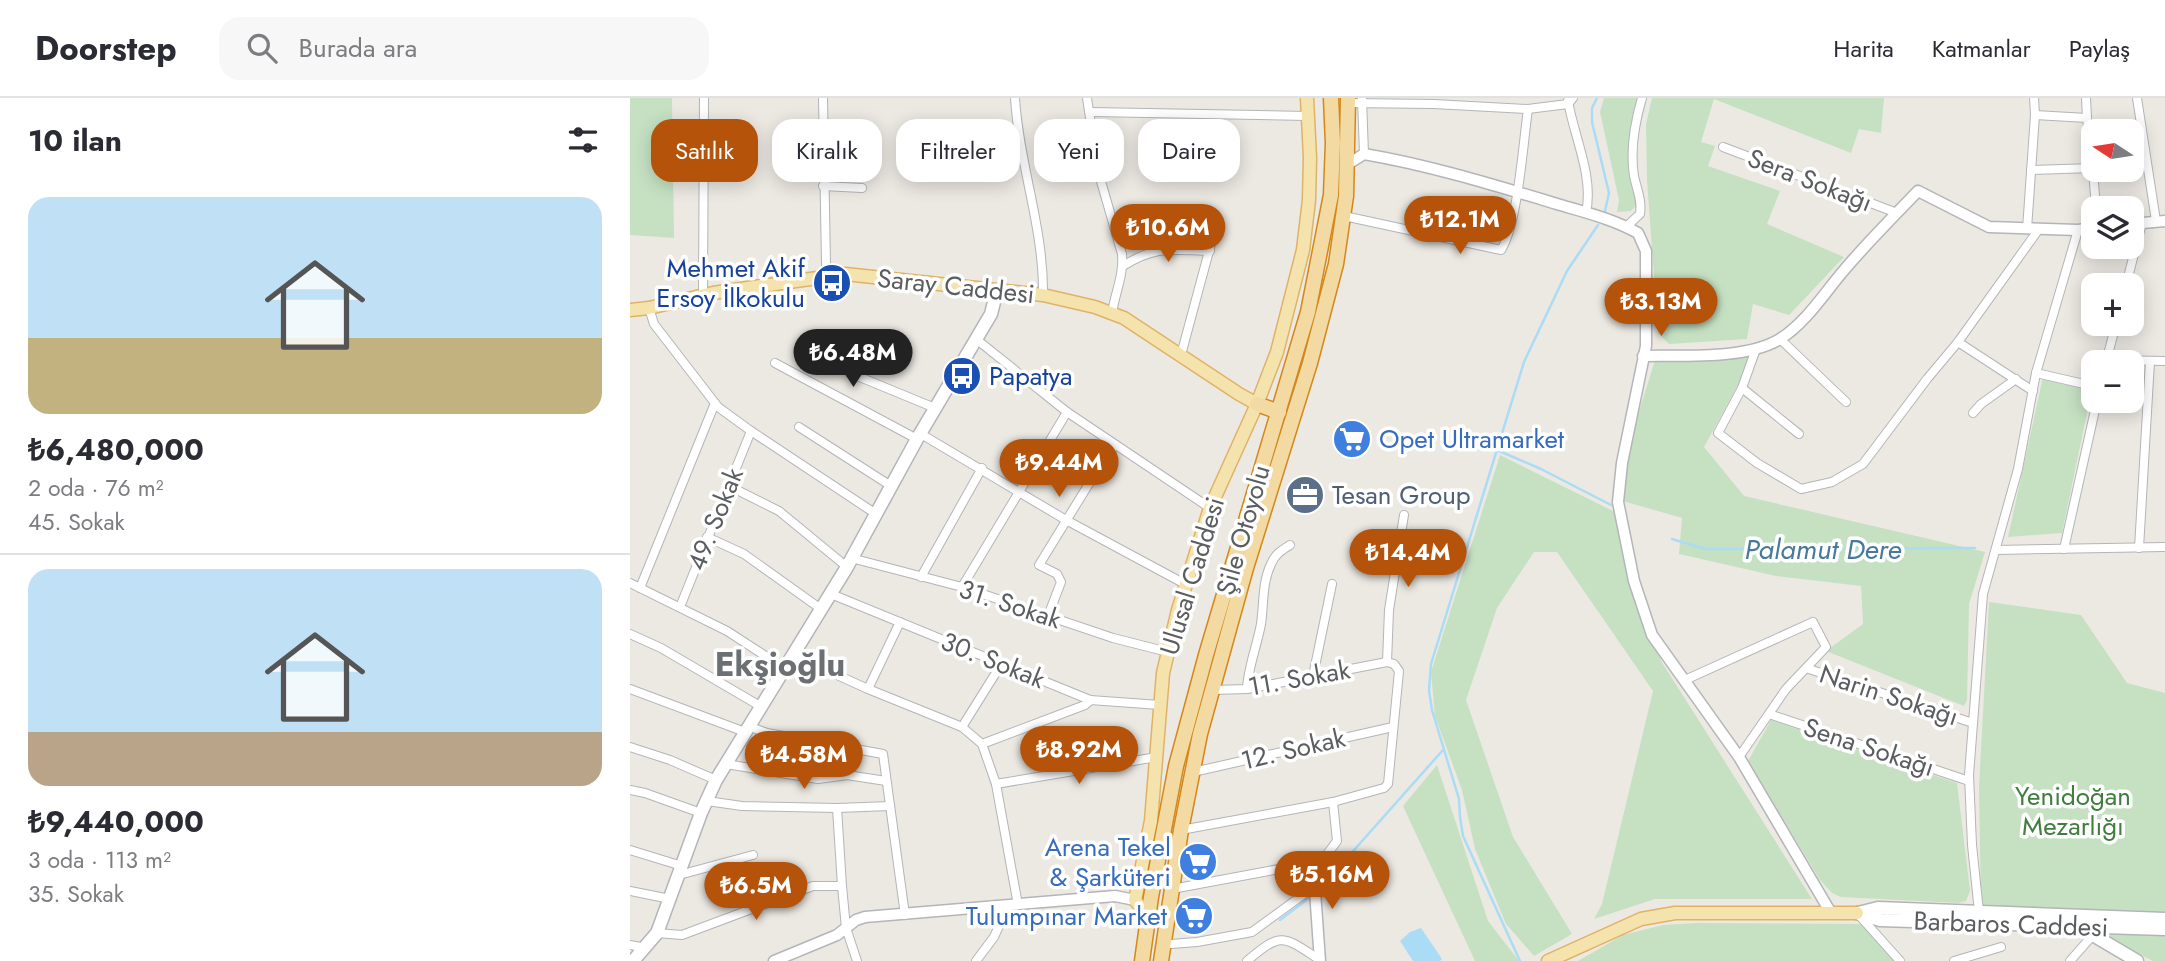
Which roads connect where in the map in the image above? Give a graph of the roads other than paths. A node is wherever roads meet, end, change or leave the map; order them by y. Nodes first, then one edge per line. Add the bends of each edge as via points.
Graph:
1 (704, 98) edge
2 (823, 98) edge
3 (1015, 98) edge
4 (1087, 98) edge
5 (1307, 98) edge
6 (1331, 98) edge
7 (1642, 98) edge
8 (2034, 98) edge
9 (2085, 98) edge
10 (2137, 98) edge
11 (1570, 100) edge
12 (1355, 101) edge
13 (1528, 109) junction
14 (1091, 113) junction
15 (2035, 115) junction
16 (1308, 116) junction
17 (2087, 118) joint
18 (1723, 147) dead end
19 (1364, 154) junction
20 (1348, 164) junction
21 (2081, 169) edge
22 (2031, 170) junction
23 (823, 186) junction
24 (862, 188) dead end
25 (1517, 192) junction
26 (1897, 212) junction
27 (1586, 213) junction
28 (1344, 216) junction
29 (2161, 221) edge
30 (1627, 226) junction
31 (2033, 229) junction
32 (2078, 230) junction
33 (2081, 230) edge
34 (1212, 240) dead end
35 (1209, 251) junction
36 (1123, 266) junction
37 (829, 276) junction
38 (997, 290) junction
39 (1043, 295) junction
40 (703, 296) junction
41 (649, 308) junction
42 (630, 310) edge
43 (1112, 313) junction
44 (976, 339) junction
45 (1780, 339) junction
46 (1958, 342) junction
47 (1756, 349) junction
48 (1181, 355) junction
49 (1643, 356) junction
50 (2144, 361) edge
51 (2150, 361) junction
52 (2165, 361) edge
53 (775, 363) dead end
54 (850, 373) dead end
55 (2036, 373) junction
56 (2016, 379) junction
57 (2081, 383) edge
58 (1742, 388) junction
59 (2033, 391) junction
60 (1846, 402) dead end
61 (715, 403) junction
62 (1257, 404) junction
63 (935, 408) junction
64 (1067, 412) junction
65 (1279, 412) junction
66 (1973, 413) dead end
67 (2094, 413) edge
68 (799, 427) dead end
69 (751, 431) junction
70 (1799, 434) dead end
71 (919, 436) junction
72 (1115, 445) junction
73 (982, 468) junction
74 (729, 486) junction
75 (891, 486) junction
76 (1018, 491) junction
77 (1210, 508) junction
78 (876, 514) junction
79 (1404, 515) dead end
80 (1066, 520) junction
81 (707, 537) junction
82 (1290, 545) dead end
83 (2165, 547) edge
84 (2139, 548) junction
85 (2064, 549) junction
86 (1996, 551) junction
87 (849, 562) junction
88 (921, 577) junction
89 (630, 583) edge
90 (1185, 584) junction
91 (1332, 584) dead end
92 (962, 587) junction
93 (640, 588) junction
94 (831, 594) junction
95 (680, 607) junction
96 (821, 609) junction
97 (1048, 616) junction
98 (900, 622) junction
99 (630, 634) edge
100 (1168, 652) junction
101 (793, 655) junction
102 (1387, 662) junction
103 (1002, 663) junction
104 (784, 668) junction
105 (1806, 668) junction
106 (1313, 676) junction
107 (1685, 680) junction
108 (630, 689) edge
109 (867, 689) junction
110 (1247, 689) junction
111 (1212, 690) junction
112 (1091, 700) junction
113 (1160, 705) junction
114 (760, 706) junction
115 (1769, 714) junction
116 (1973, 723) junction
117 (962, 727) junction
118 (1393, 727) junction
119 (747, 729) junction
120 (982, 744) junction
121 (630, 747) edge
122 (1157, 757) junction
123 (1739, 757) junction
124 (726, 764) junction
125 (1176, 766) junction
126 (1193, 772) junction
127 (716, 780) junction
128 (886, 781) junction
129 (1969, 781) junction
130 (996, 784) junction
131 (630, 790) edge
132 (1333, 802) junction
133 (890, 806) junction
134 (704, 807) junction
135 (837, 808) junction
136 (1181, 830) junction
137 (630, 850) edge
138 (753, 855) dead end
139 (1313, 863) junction
140 (681, 871) junction
141 (842, 886) junction
142 (1315, 886) junction
143 (1172, 889) junction
144 (630, 891) edge
145 (670, 899) junction
146 (1139, 905) junction
147 (1013, 906) junction
148 (1831, 913) junction
149 (1857, 913) junction
150 (905, 915) junction
151 (1977, 918) junction
152 (2165, 919) edge
153 (2087, 927) junction
154 (846, 928) junction
155 (2165, 929) edge
156 (656, 933) junction
157 (1171, 944) junction
158 (630, 945) edge
159 (2001, 947) dead end
160 (646, 948) junction
161 (1559, 958) edge
162 (1320, 960) edge
163 (633, 961) edge
164 (774, 961) edge
165 (857, 961) edge
166 (976, 961) edge
167 (1133, 961) edge
168 (1142, 961) edge
169 (1161, 961) edge
170 (1169, 961) edge
171 (1247, 961) edge
172 (1548, 961) edge
173 (1900, 961) edge
174 (1954, 961) edge
175 (2070, 961) edge
176 (2137, 961) edge

1 - 40 street
2 - 23 street
3 - 39 street via 1036,219
4 - 14 street
5 - 16 main road, Ulusal Caddesi
6 - 65 highway, Şile Otoyolu via 1331,195 1308,312
7 - 30 street via 1633,139 1634,174 1642,201 1640,214
8 - 15 street
9 - 17 street
10 - 29 street
11 - 13 street
11 - 27 street via 1572,125 1585,165
12 - 13 street
12 - 19 street
12 - 20 highway, Şile Otoyolu
13 - 25 street
14 - 16 street
14 - 36 street via 1098,171
15 - 17 street
15 - 22 street
16 - 62 main road, Ulusal Caddesi via 1309,200 1303,250 1277,352
18 - 26 street, Sera Sokağı
19 - 20 street
19 - 25 street
20 - 28 highway, Şile Otoyolu
21 - 22 street
22 - 31 street
23 - 24 street
23 - 37 street
25 - 27 street
25 - 28 street via 1501,250
26 - 31 street via 1918,191 1989,227
26 - 45 street via 1802,321
27 - 30 street
28 - 111 highway, Şile Otoyolu via 1310,363
30 - 49 street via 1638,233 1646,251
31 - 32 street
31 - 46 street
32 - 33 street
32 - 55 street
34 - 35 street
35 - 36 street via 1155,250
35 - 48 street
36 - 43 street
37 - 38 main road, Saray Caddesi
37 - 40 main road, Saray Caddesi
38 - 39 main road, Saray Caddesi
38 - 44 main road via 991,314
39 - 43 main road, Saray Caddesi
40 - 41 main road, Saray Caddesi
41 - 42 main road, Saray Caddesi
41 - 61 street via 654,324
43 - 48 main road, Saray Caddesi
44 - 63 main road
44 - 64 street
45 - 47 street
45 - 60 street
46 - 56 street
46 - 58 street via 1863,464 1832,482 1801,489 1718,433
47 - 49 street
47 - 58 street
48 - 62 main road, Saray Caddesi
49 - 107 street via 1618,502 1634,580 1652,635
50 - 51 street
51 - 52 street
51 - 84 street
53 - 71 street
54 - 63 street
55 - 57 street
55 - 59 street
56 - 59 street
56 - 66 street
58 - 70 street
59 - 86 street
61 - 69 street
61 - 93 street
62 - 65 highway
62 - 77 main road, Ulusal Caddesi
63 - 71 main road
64 - 72 street
64 - 76 street
65 - 125 highway, Şile Otoyolu
67 - 85 street
68 - 75 street
69 - 74 street, 49. Sokak
69 - 78 street
71 - 73 street
71 - 75 main road
72 - 77 street
72 - 80 street
73 - 76 street
73 - 88 street
74 - 81 street, 49. Sokak
74 - 87 street via 779,511
75 - 78 main road
76 - 80 street
76 - 92 street
77 - 90 main road, Ulusal Caddesi
78 - 87 main road
79 - 102 street via 1389,610
80 - 90 street
80 - 97 street via 1039,565 1057,574 1061,582
81 - 95 street, 49. Sokak
81 - 96 street via 744,554
82 - 110 street via 1270,564
83 - 84 street
84 - 85 street
85 - 86 street
86 - 116 street via 1983,594
87 - 88 street, 31. Sokak
87 - 94 main road
88 - 92 street, 31. Sokak
89 - 93 street
90 - 100 main road, Ulusal Caddesi
91 - 106 street
92 - 97 street, 31. Sokak
93 - 95 street
94 - 96 main road
94 - 98 street, 30. Sokak
95 - 104 street
96 - 101 main road
97 - 100 street, 31. Sokak
98 - 103 street, 30. Sokak
98 - 109 street
99 - 114 street
100 - 113 main road, Ulusal Caddesi
101 - 104 main road
101 - 109 street
102 - 106 street, 11. Sokak
102 - 118 street via 1399,671
103 - 112 street, 30. Sokak
103 - 117 street
104 - 114 main road
105 - 107 street via 1826,647 1813,622
105 - 115 street
105 - 116 street, Narin Sokağı
106 - 110 street, 11. Sokak
107 - 123 street
108 - 119 street
109 - 117 street
110 - 111 street, 11. Sokak
111 - 126 highway, Şile Otoyolu
112 - 113 street, 30. Sokak
112 - 120 street
113 - 122 main road, Ulusal Caddesi
114 - 119 main road
115 - 123 street
115 - 129 street, Sena Sokağı
116 - 129 street
117 - 120 street
118 - 126 street, 12. Sokak
118 - 132 street via 1388,784
119 - 124 main road
119 - 128 street via 883,754
120 - 130 street
121 - 127 street
122 - 130 street
122 - 146 main road, Ulusal Caddesi
123 - 148 street
124 - 127 main road
124 - 128 street via 818,779 847,775
125 - 146 highway
125 - 168 highway, Şile Otoyolu
126 - 136 highway, Şile Otoyolu
127 - 134 main road
128 - 133 street
129 - 151 street
130 - 147 street
131 - 134 street
132 - 136 street
132 - 139 street via 1337,841 1322,861
133 - 135 street
133 - 150 street
134 - 135 street
134 - 140 main road
135 - 141 street
136 - 143 highway, Şile Otoyolu
137 - 140 street
138 - 140 street
139 - 142 street
139 - 143 street
140 - 145 main road
141 - 154 street
141 - 156 street via 813,886 682,934
142 - 157 street via 1252,932
142 - 162 street
143 - 157 highway
143 - 169 highway, Şile Otoyolu
144 - 145 street
145 - 156 main road
146 - 147 street via 1115,896
146 - 167 highway
147 - 150 street
147 - 166 street
148 - 149 main road, Barbaros Caddesi
148 - 161 main road, Barbaros Caddesi via 1675,913 1641,919
149 - 151 main road, Barbaros Caddesi via 1878,908
149 - 173 street
150 - 154 street via 865,918
151 - 153 main road, Barbaros Caddesi
152 - 153 main road, Barbaros Caddesi
153 - 155 main road, Barbaros Caddesi
153 - 175 street
153 - 176 main road
154 - 164 street
154 - 165 street
156 - 160 main road
157 - 170 highway
158 - 160 street
159 - 174 street
160 - 163 main road
161 - 172 main road, Barbaros Caddesi
162 - 171 street via 1289,940 1278,939

